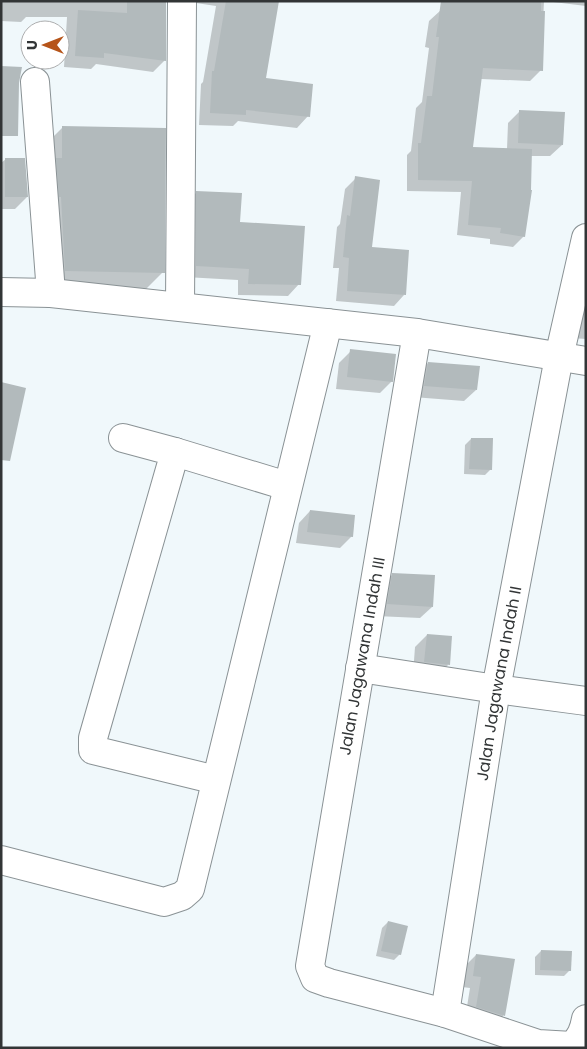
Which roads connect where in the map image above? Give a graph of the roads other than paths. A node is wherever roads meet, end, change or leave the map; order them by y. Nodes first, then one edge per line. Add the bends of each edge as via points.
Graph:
1 (182, 1) edge
2 (35, 82) dead end
3 (586, 238) edge
4 (1, 292) edge
5 (51, 293) junction
6 (180, 306) junction
7 (328, 323) junction
8 (417, 333) junction
9 (558, 357) junction
10 (586, 361) edge
11 (123, 438) dead end
12 (175, 452) junction
13 (287, 486) junction
14 (360, 668) junction
15 (496, 689) junction
16 (586, 701) edge
17 (216, 780) junction
18 (1, 860) edge
19 (445, 1013) junction
20 (586, 1019) edge

1 - 6 street
2 - 5 street
3 - 9 street, Jalan Jagawana Indah II
4 - 5 street
5 - 6 street
6 - 7 street
7 - 8 street
7 - 13 street
8 - 9 street
8 - 14 street, Jalan Jagawana Indah III
9 - 10 street
9 - 15 street, Jalan Jagawana Indah II
11 - 12 street
12 - 13 street
12 - 17 street via 92,744 93,750
13 - 17 street
14 - 15 street
14 - 19 street, Jalan Jagawana Indah III via 310,966 315,978 329,983
15 - 16 street
15 - 19 street, Jalan Jagawana Indah II
17 - 18 street via 190,889 182,896 164,902
19 - 20 street via 538,1044 556,1046 572,1046 584,1031

